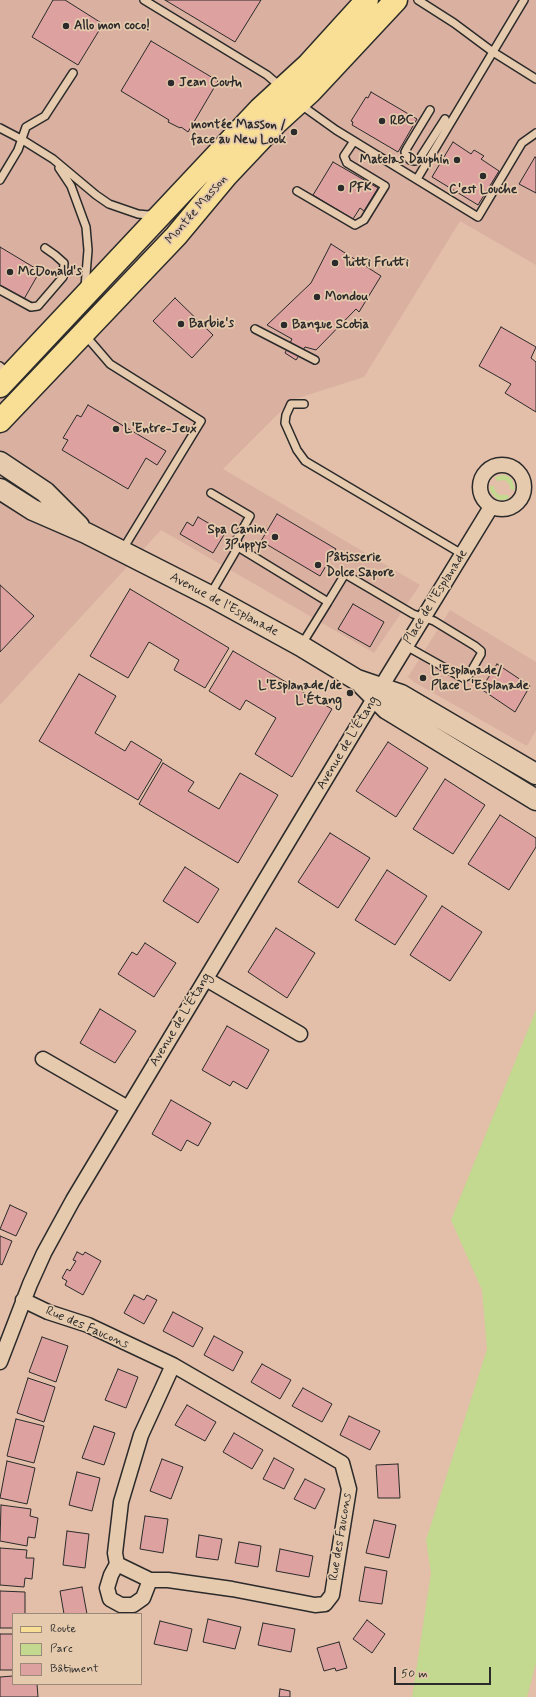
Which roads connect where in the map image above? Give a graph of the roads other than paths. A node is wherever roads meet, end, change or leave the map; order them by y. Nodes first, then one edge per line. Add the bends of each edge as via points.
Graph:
1 (144, 0) edge
2 (367, 0) edge
3 (396, 0) edge
4 (418, 0) edge
5 (524, 0) edge
6 (493, 52) junction
7 (73, 73) dead end
8 (536, 79) edge
9 (291, 96) junction
10 (430, 110) dead end
11 (444, 119) dead end
12 (0, 128) edge
13 (536, 133) edge
14 (21, 139) junction
15 (354, 141) junction
16 (48, 156) junction
17 (418, 179) junction
18 (0, 180) edge
19 (297, 191) dead end
20 (175, 201) junction
21 (45, 248) dead end
22 (0, 290) edge
23 (84, 297) junction
24 (255, 329) dead end
25 (83, 333) junction
26 (315, 360) dead end
27 (3, 375) edge
28 (304, 404) dead end
29 (0, 421) edge
30 (0, 462) edge
31 (0, 489) edge
32 (211, 493) dead end
33 (492, 507) dead end
34 (86, 533) junction
35 (238, 547) junction
36 (122, 551) junction
37 (462, 554) junction
38 (210, 596) junction
39 (328, 602) junction
40 (423, 618) junction
41 (301, 646) junction
42 (406, 646) junction
43 (378, 693) junction
44 (536, 774) edge
45 (536, 800) edge
46 (206, 979) junction
47 (300, 1034) dead end
48 (43, 1059) dead end
49 (128, 1108) junction
50 (23, 1300) junction
51 (0, 1362) edge
52 (173, 1365) junction
53 (117, 1564) junction
54 (150, 1580) junction

1 - 9 lane via 267,75
2 - 9 main road, Montée Masson via 308,64
3 - 9 main road, Montée Masson
4 - 6 lane
5 - 6 lane
6 - 8 lane
6 - 17 lane
7 - 14 lane via 45,116 26,127
9 - 15 lane via 315,117
9 - 20 main road, Montée Masson via 260,109
9 - 25 main road, Montée Masson via 277,122 226,176 176,236
10 - 11 lane via 405,152 410,160 420,158
12 - 14 lane
13 - 17 lane via 522,143 478,218
14 - 16 lane
14 - 18 lane via 18,150
15 - 17 lane
15 - 19 lane via 344,156 348,163 385,186 364,220 355,225
16 - 20 lane via 102,200 124,210 148,215
16 - 23 lane via 71,186 86,227
20 - 23 main road, Montée Masson
21 - 22 lane via 64,263 63,277 38,306 31,307
23 - 27 main road, Montée Masson
24 - 26 lane
25 - 29 main road, Montée Masson
25 - 36 lane via 110,364 201,421
28 - 37 lane via 291,404 285,423 305,461
30 - 34 street, Avenue de l'Esplanade via 45,492
31 - 34 street, Avenue de l'Esplanade via 33,510
32 - 35 lane via 250,516 237,539
33 - 37 street, Place de l'Esplanade
34 - 36 street, Avenue de l'Esplanade
35 - 38 lane
35 - 39 lane
36 - 38 street, Avenue de l'Esplanade
37 - 40 street, Place de l'Esplanade
38 - 41 street, Avenue de l'Esplanade
39 - 40 lane via 345,574
39 - 41 lane
40 - 42 street, Place de l'Esplanade
40 - 42 lane via 435,622 479,648 481,654 471,672 466,677 459,676
41 - 43 street, Avenue de l'Esplanade
42 - 43 street, Place de l'Esplanade
43 - 44 street, Avenue de l'Esplanade via 401,695
43 - 45 street, Avenue de l'Esplanade via 387,709
43 - 46 street, Avenue de L'Étang
46 - 47 street
46 - 49 street, Avenue de L'Étang
48 - 49 street
49 - 50 street, Avenue de L'Étang via 61,1221
50 - 51 street, Avenue de L'Étang
50 - 52 street, Rue des Faucons via 46,1311 88,1325
52 - 53 street via 141,1436 121,1502 115,1553
52 - 54 street, Rue des Faucons via 342,1463 349,1489 332,1595 325,1604 315,1605 168,1580
53 - 54 street, Rue des Faucons
53 - 54 street via 107,1588 110,1599 121,1605 133,1605 143,1598

